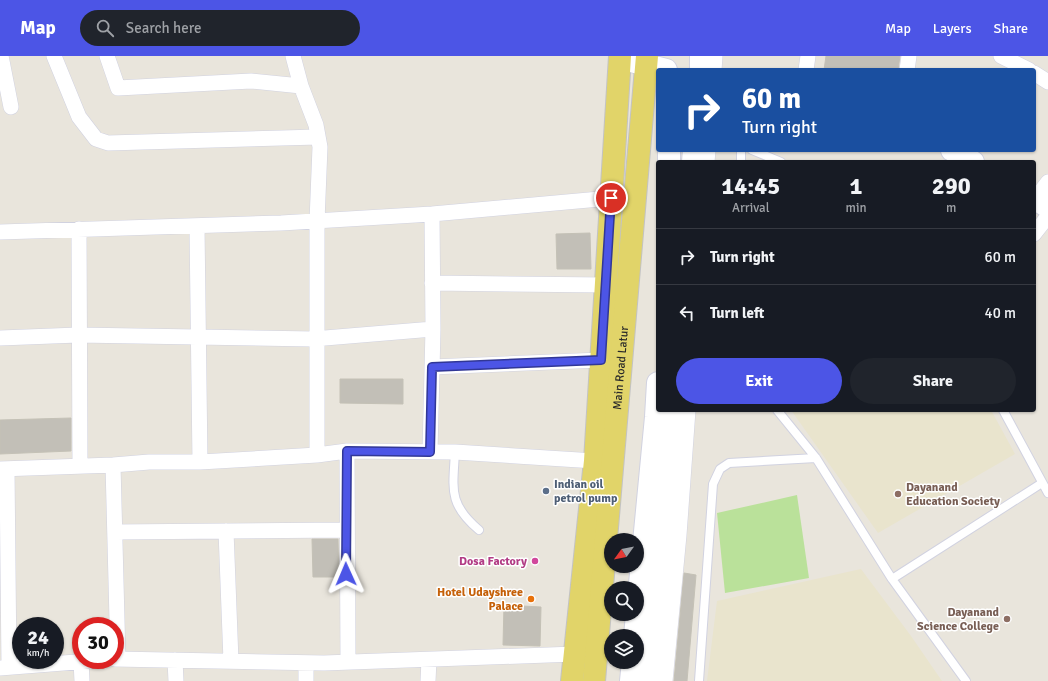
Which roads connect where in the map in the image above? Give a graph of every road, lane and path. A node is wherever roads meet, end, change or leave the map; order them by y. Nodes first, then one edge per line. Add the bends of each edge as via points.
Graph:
1 (1, 56) edge
2 (54, 56) edge
3 (107, 56) edge
4 (292, 56) edge
5 (676, 56) edge
6 (701, 56) edge
7 (715, 56) edge
8 (808, 56) edge
9 (909, 56) edge
10 (1001, 56) edge
11 (620, 57) edge
12 (653, 64) edge
13 (674, 68) edge
14 (701, 68) edge
15 (714, 68) edge
16 (806, 68) edge
17 (907, 68) edge
18 (1024, 68) edge
19 (1036, 75) edge
20 (1048, 82) edge
21 (301, 86) junction
22 (11, 107) dead end
23 (318, 137) junction
24 (757, 152) edge
25 (956, 152) edge
26 (776, 160) edge
27 (970, 160) edge
28 (1048, 182) edge
29 (611, 198) junction
30 (1039, 201) edge
31 (432, 214) junction
32 (1048, 216) edge
33 (317, 221) junction
34 (197, 227) junction
35 (79, 229) junction
36 (1036, 231) edge
37 (0, 232) edge
38 (432, 283) junction
39 (605, 285) junction
40 (433, 329) junction
41 (80, 335) junction
42 (198, 337) junction
43 (0, 338) edge
44 (317, 338) junction
45 (601, 360) junction
46 (432, 367) junction
47 (656, 404) edge
48 (673, 412) edge
49 (688, 412) edge
50 (779, 412) edge
51 (1005, 412) edge
52 (347, 451) junction
53 (430, 452) junction
54 (455, 452) junction
55 (317, 455) junction
56 (816, 458) junction
57 (595, 461) junction
58 (200, 462) junction
59 (113, 465) junction
60 (80, 466) junction
61 (3, 469) edge
62 (1042, 483) junction
63 (1048, 493) edge
64 (346, 530) junction
65 (479, 530) dead end
66 (226, 531) junction
67 (115, 532) junction
68 (4, 535) edge
69 (892, 579) junction
70 (4, 611) edge
71 (116, 617) edge
72 (636, 629) edge
73 (575, 654) junction
74 (124, 659) edge
75 (176, 660) junction
76 (429, 660) junction
77 (231, 661) junction
78 (348, 662) junction
79 (72, 663) edge
80 (306, 663) junction
81 (5, 668) edge
82 (81, 669) edge
83 (632, 669) edge
84 (82, 681) edge
85 (176, 681) edge
86 (306, 681) edge
87 (428, 681) edge
88 (572, 681) edge
89 (594, 681) edge
90 (631, 681) edge
91 (652, 681) edge
92 (665, 681) edge
93 (699, 681) edge
94 (966, 681) edge

1 - 22 street
2 - 23 street via 79,117 96,139 108,143
3 - 21 street via 118,88 251,81
4 - 21 street
5 - 13 street
6 - 14 street
7 - 15 street
8 - 16 street
9 - 17 street
10 - 18 street
11 - 12 street
11 - 29 main road, Main Road Latur
12 - 89 main road, Main Road Latur
19 - 20 street
21 - 23 street
23 - 33 street via 320,147
24 - 26 lane
25 - 27 street
28 - 30 street
29 - 31 street
29 - 39 main road, Main Road Latur
31 - 33 street
31 - 38 street
32 - 36 street
33 - 34 street
33 - 44 street
34 - 35 street
34 - 42 street
35 - 37 street
35 - 41 street
38 - 39 street
38 - 40 street
39 - 45 main road, Main Road Latur
40 - 44 street
40 - 46 street
41 - 42 street
41 - 43 street
41 - 60 street
42 - 44 street
42 - 58 street
44 - 55 street
45 - 46 street
45 - 57 main road, Main Road Latur
46 - 53 street
47 - 72 street
48 - 91 street
49 - 92 street
50 - 56 lane
51 - 62 lane
52 - 53 street
52 - 55 street
52 - 64 street
53 - 54 street
54 - 57 street
54 - 65 lane via 453,484 456,502 465,518
55 - 58 street
56 - 69 lane
56 - 93 lane via 729,463 720,469 713,484
57 - 73 main road, Main Road Latur
58 - 59 street
59 - 60 street
59 - 67 street
60 - 61 street
61 - 68 street
62 - 63 lane
62 - 69 lane
64 - 66 street
64 - 78 street
66 - 67 street
66 - 77 street
67 - 71 street
68 - 70 street
69 - 94 lane
70 - 81 street
73 - 76 street
73 - 88 main road, Main Road Latur
74 - 75 street
75 - 77 street
75 - 85 street
76 - 78 street
76 - 87 street
77 - 80 street
78 - 80 street
79 - 81 street
80 - 86 street
82 - 84 street
83 - 90 street

